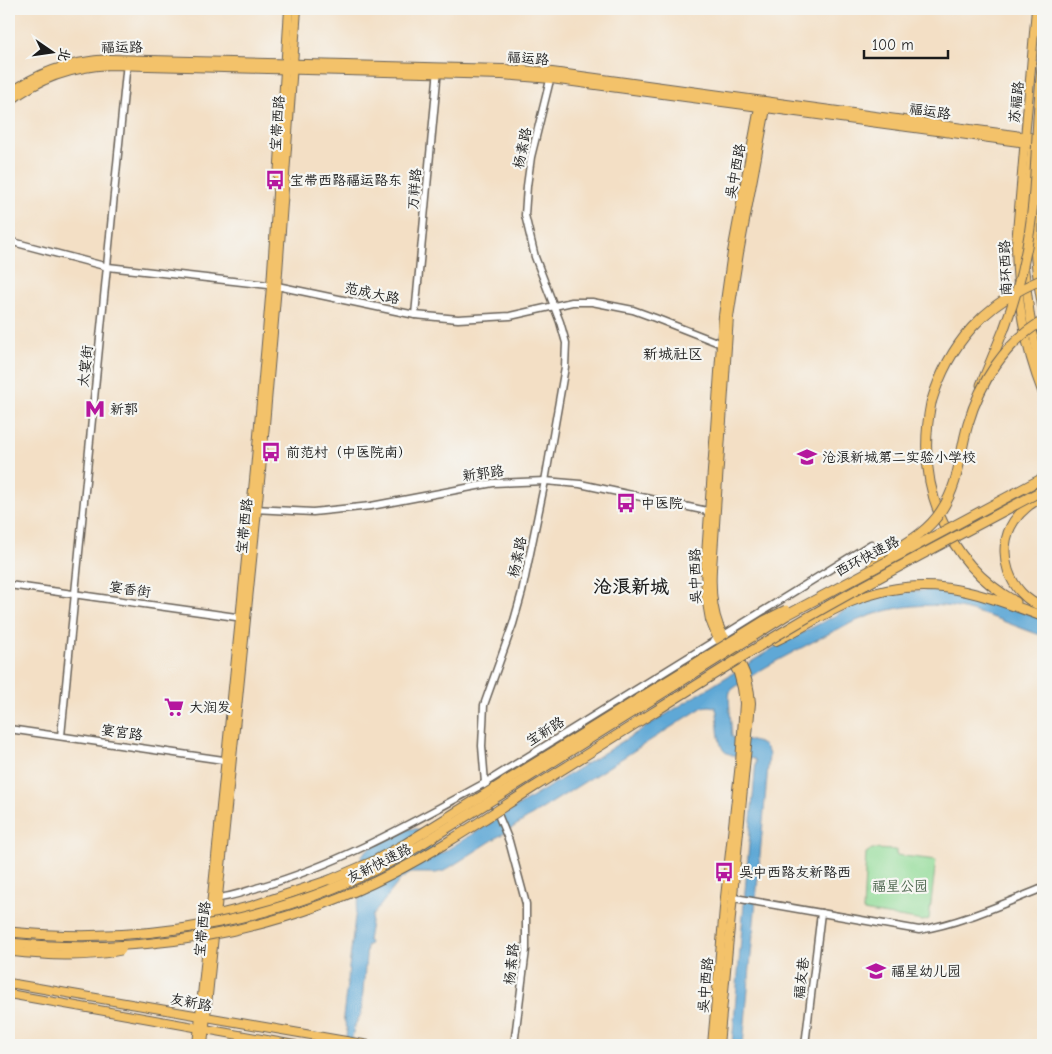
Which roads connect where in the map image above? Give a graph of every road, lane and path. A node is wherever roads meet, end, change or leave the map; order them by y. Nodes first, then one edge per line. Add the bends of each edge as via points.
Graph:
1 (289, 9) edge
2 (296, 9) edge
3 (1036, 9) edge
4 (1043, 59) edge
5 (127, 61) junction
6 (289, 66) junction
7 (438, 70) junction
8 (1043, 73) edge
9 (551, 76) junction
10 (13, 93) edge
11 (9, 102) edge
12 (763, 104) junction
13 (1035, 141) edge
14 (1043, 176) edge
15 (9, 241) edge
16 (108, 267) junction
17 (1043, 279) edge
18 (274, 286) junction
19 (1043, 290) edge
20 (553, 306) junction
21 (1043, 309) edge
22 (415, 314) junction
23 (1043, 322) edge
24 (723, 345) junction
25 (1043, 386) edge
26 (1043, 394) edge
27 (968, 423) junction
28 (1043, 478) edge
29 (545, 482) junction
30 (1043, 490) edge
31 (1043, 496) edge
32 (255, 509) junction
33 (713, 512) junction
34 (872, 544) dead end
35 (888, 555) junction
36 (858, 576) junction
37 (9, 585) edge
38 (76, 594) junction
39 (1042, 613) edge
40 (787, 616) junction
41 (244, 618) junction
42 (721, 638) junction
43 (733, 641) junction
44 (748, 653) junction
45 (708, 665) joint
46 (716, 674) joint
47 (9, 729) edge
48 (61, 736) junction
49 (228, 760) junction
50 (485, 783) junction
51 (1043, 888) edge
52 (729, 897) junction
53 (215, 898) junction
54 (821, 913) junction
55 (213, 915) junction
56 (9, 932) edge
57 (9, 943) edge
58 (158, 943) junction
59 (9, 951) edge
60 (9, 983) edge
61 (9, 994) edge
62 (203, 1017) junction
63 (202, 1029) junction
64 (197, 1045) edge
65 (203, 1045) edge
66 (295, 1045) edge
67 (369, 1045) edge
68 (514, 1045) edge
69 (712, 1045) edge
70 (719, 1045) edge
71 (805, 1045) edge

1 - 6 main road, 宝带西路
2 - 6 main road, 宝带西路
3 - 13 main road, 苏福路 via 1032,68
4 - 27 highway, bridge via 1033,204 1024,262 1011,311
5 - 6 main road, 福运路
5 - 10 main road, 福运路 via 88,60 64,66 37,76
5 - 16 street, 太宴街
6 - 7 main road, 福运路
6 - 18 main road, 宝带西路
7 - 9 main road, 福运路
7 - 22 street, 万祥路
8 - 14 highway, bridge
9 - 12 main road, 福运路
9 - 20 street, 杨素路 via 532,157 525,215 535,257
10 - 11 main road, 福运路
12 - 13 main road, 福运路
12 - 24 main road, 吴中西路 via 731,262
13 - 21 main road via 1035,267
13 - 25 main road via 1022,248
13 - 26 main road, 南环西路 via 1016,244 1017,278 1022,321
15 - 16 street, 范成大路
16 - 18 street, 范成大路
16 - 38 street, 太宴街
17 - 39 highway, bridge via 992,308 959,343 935,388 925,445 936,504 961,554 986,581 1012,600
18 - 22 street, 范成大路
18 - 32 main road, 宝带西路
19 - 21 main road
20 - 22 street, 范成大路 via 510,316 458,319
20 - 24 street, 范成大路 via 592,302 633,310
20 - 29 street, 杨素路 via 566,344 565,367
23 - 27 highway, bridge via 1019,338 1002,356 980,391
24 - 33 main road, 吴中西路
27 - 35 highway, bridge via 955,485 940,512 920,534
28 - 36 highway, 西环快速路, bridge
29 - 32 street, 新郭路 via 493,482 371,506 313,512
29 - 33 street, 新郭路 via 580,484
29 - 50 street, 杨素路 via 520,599 484,705 482,746
30 - 44 highway, 西环快速路, bridge via 863,586
31 - 39 highway via 1024,508 1013,522 1005,552 1014,584
32 - 41 main road, 宝带西路
33 - 42 main road, 吴中西路 via 705,591 710,620
34 - 42 street, 宝新路
35 - 36 highway, bridge
35 - 43 highway, bridge
36 - 40 highway, 西环快速路, bridge
37 - 38 street, 宴香街
38 - 41 street, 宴香街
38 - 48 street, 太宴街
39 - 44 highway, bridge via 959,589 931,586 901,588 848,603
40 - 43 highway, bridge
40 - 45 highway, 西环快速路, bridge
41 - 49 main road, 宝带西路
42 - 50 street, 宝新路
42 - 52 main road, 吴中西路 via 746,685 743,761
43 - 55 highway, bridge via 372,862 272,900
44 - 46 highway, 西环快速路, bridge
45 - 56 highway, 友新快速路, bridge via 417,847 375,870 315,895 222,922 157,933 59,936
46 - 58 highway, 友新快速路, bridge via 390,875 343,896 267,922
47 - 48 street, 宴宫路
48 - 49 street, 宴宫路
49 - 53 main road, 宝带西路
50 - 53 street, 宝新路 via 330,862 286,880
50 - 68 street, 杨素路 via 509,841 526,904 526,950
51 - 54 street via 958,920 920,930
52 - 54 street
52 - 69 main road, 吴中西路
52 - 70 main road, 吴中西路
53 - 55 main road, 宝带西路
54 - 71 street, 福友巷
55 - 62 main road, 宝带西路
57 - 58 highway, 友新快速路, bridge via 86,947
58 - 59 highway, bridge via 97,954
60 - 62 main road, 友新路
61 - 63 main road, 友新路
62 - 63 main road, 宝带西路
62 - 67 main road, 友新路
63 - 64 main road, 宝带西路
63 - 65 main road, 宝带西路
63 - 66 main road, 友新路

